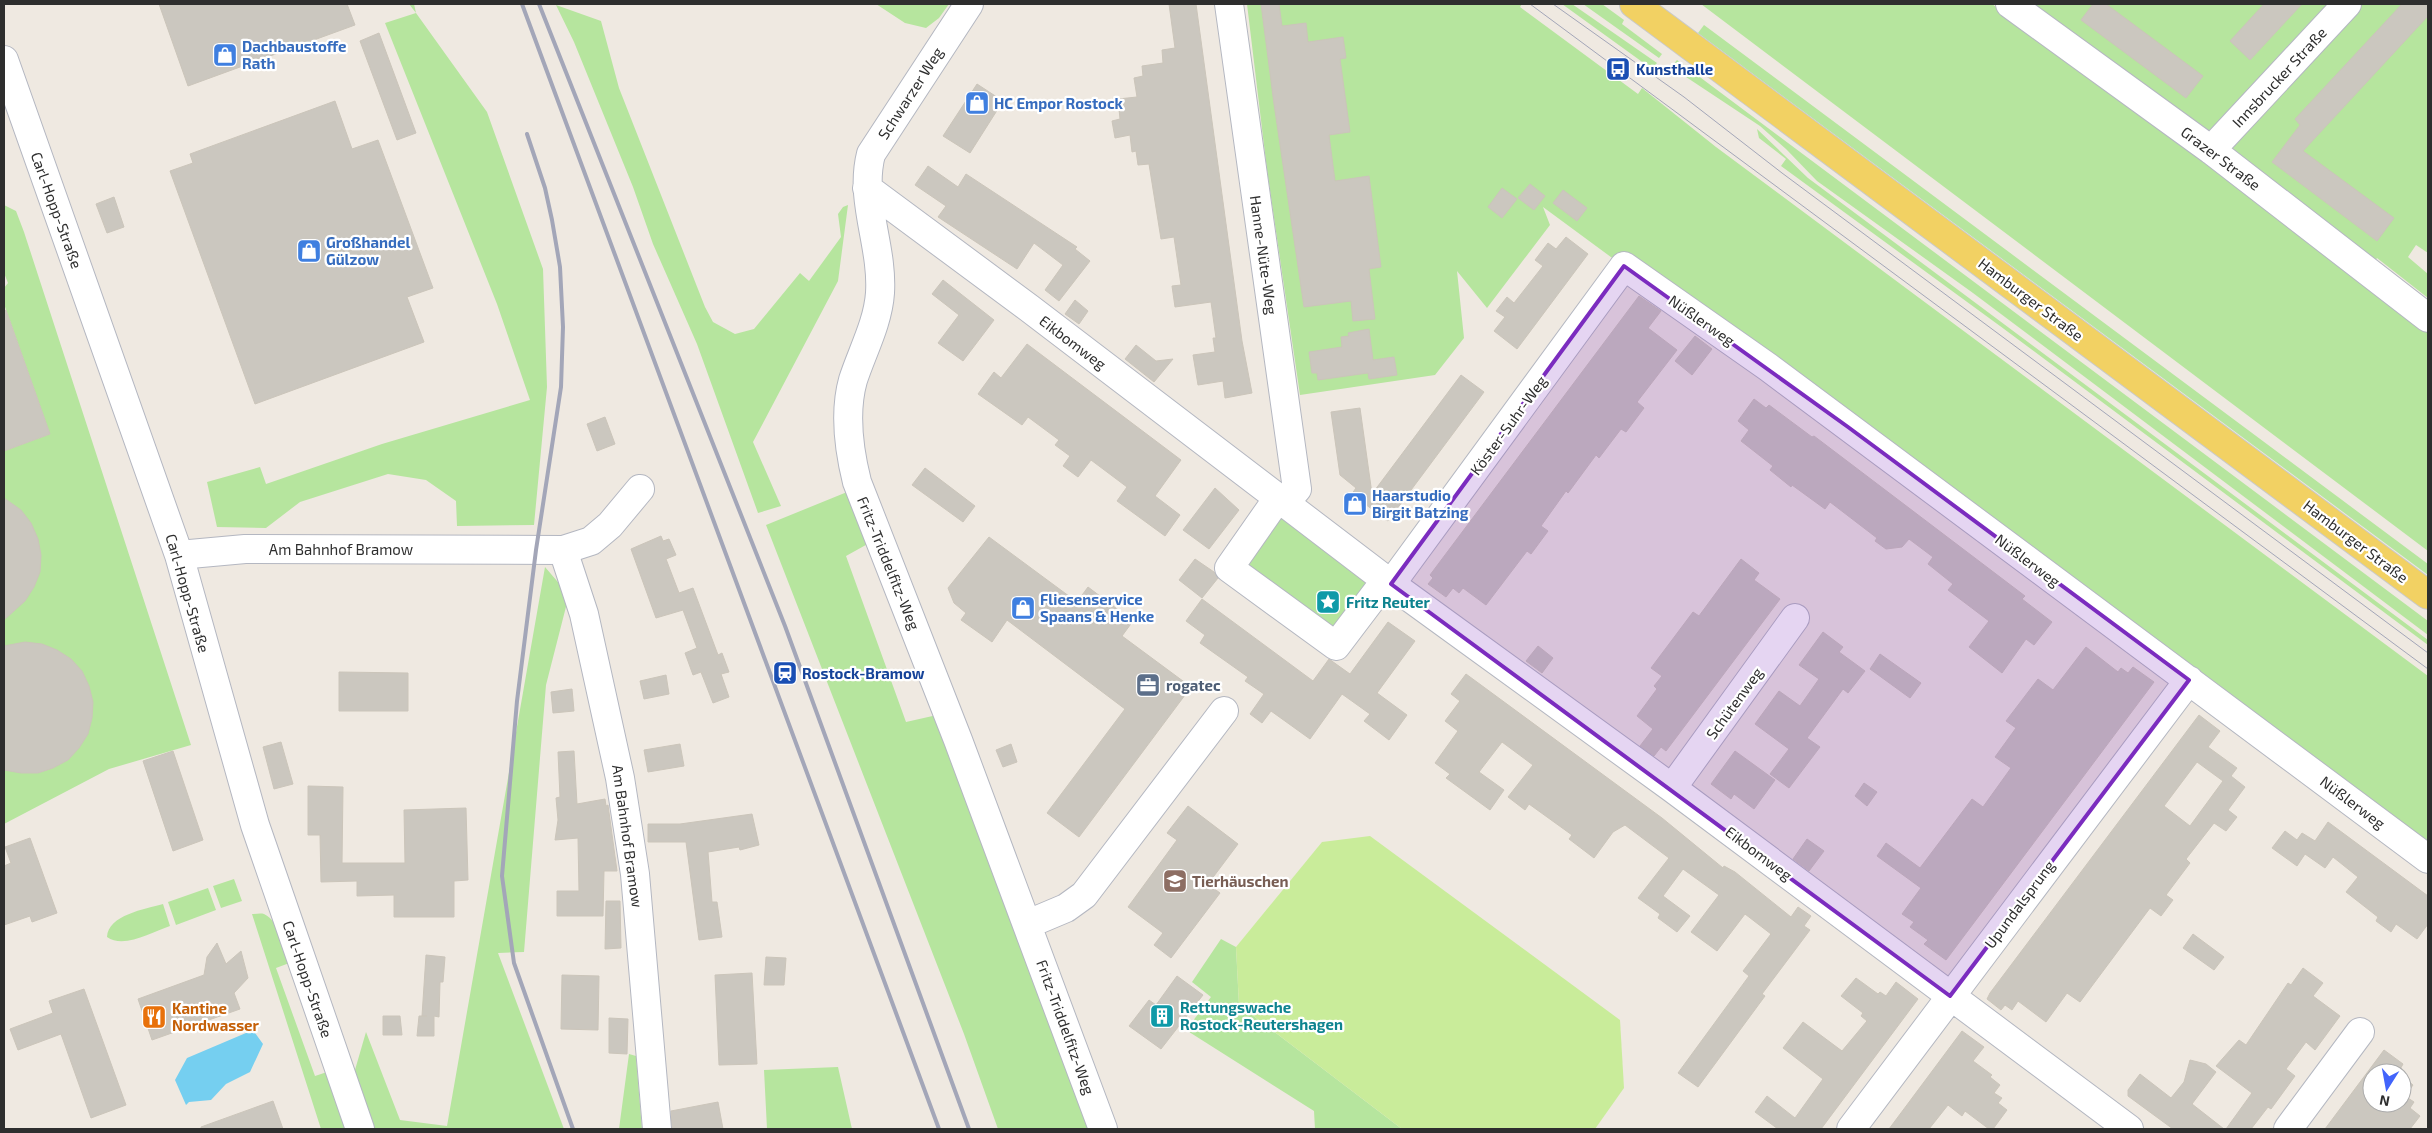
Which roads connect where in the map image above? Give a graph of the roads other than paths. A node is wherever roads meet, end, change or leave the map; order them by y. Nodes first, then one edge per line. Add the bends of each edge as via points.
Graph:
1 (969, 4) edge
2 (1229, 4) edge
3 (1634, 4) edge
4 (2348, 4) edge
5 (2017, 6) edge
6 (4, 60) edge
7 (2211, 150) junction
8 (866, 188) junction
9 (1624, 266) joint
10 (2428, 318) edge
11 (640, 489) dead end
12 (1282, 500) junction
13 (563, 550) junction
14 (179, 555) junction
15 (1389, 582) junction
16 (2428, 595) edge
17 (1795, 618) dead end
18 (2189, 680) junction
19 (1224, 711) dead end
20 (1672, 788) junction
21 (2428, 859) edge
22 (1028, 924) junction
23 (1950, 996) junction
24 (2360, 1032) dead end
25 (360, 1129) edge
26 (658, 1129) edge
27 (1104, 1129) edge
28 (1851, 1129) edge
29 (2129, 1129) edge
30 (2288, 1129) edge

1 - 8 street, Schwarzer Weg via 871,154
2 - 12 street, Hanne-Nüte-Weg via 1297,488
3 - 16 main road, Hamburger Straße
4 - 7 street, Innsbrucker Straße
5 - 7 street, Grazer Straße
6 - 14 street, Carl-Hopp-Straße
7 - 10 street, Grazer Straße
8 - 12 street, Eikbomweg
8 - 22 street, Fritz-Triddelfitz-Weg via 880,268 880,294 852,382 849,407 851,459
9 - 15 street, Köster-Suhr-Weg
9 - 18 street, Nüßlerweg via 1768,366
11 - 13 street, Am Bahnhof Bramow via 610,525 591,541
12 - 15 street, Eikbomweg
12 - 15 street via 1229,568 1336,646
13 - 14 street, Am Bahnhof Bramow via 245,549
13 - 26 street, Am Bahnhof Bramow via 584,614 620,778 636,884
14 - 25 street, Carl-Hopp-Straße via 255,826
15 - 20 street, Eikbomweg
17 - 20 street, Schütenweg
18 - 21 street, Nüßlerweg
18 - 23 street, Upundalsprung
19 - 22 street via 1084,894 1066,908
20 - 23 street, Eikbomweg
22 - 27 street, Fritz-Triddelfitz-Weg
23 - 28 street, Upundalsprung
23 - 29 street, Eikbomweg
24 - 30 street

